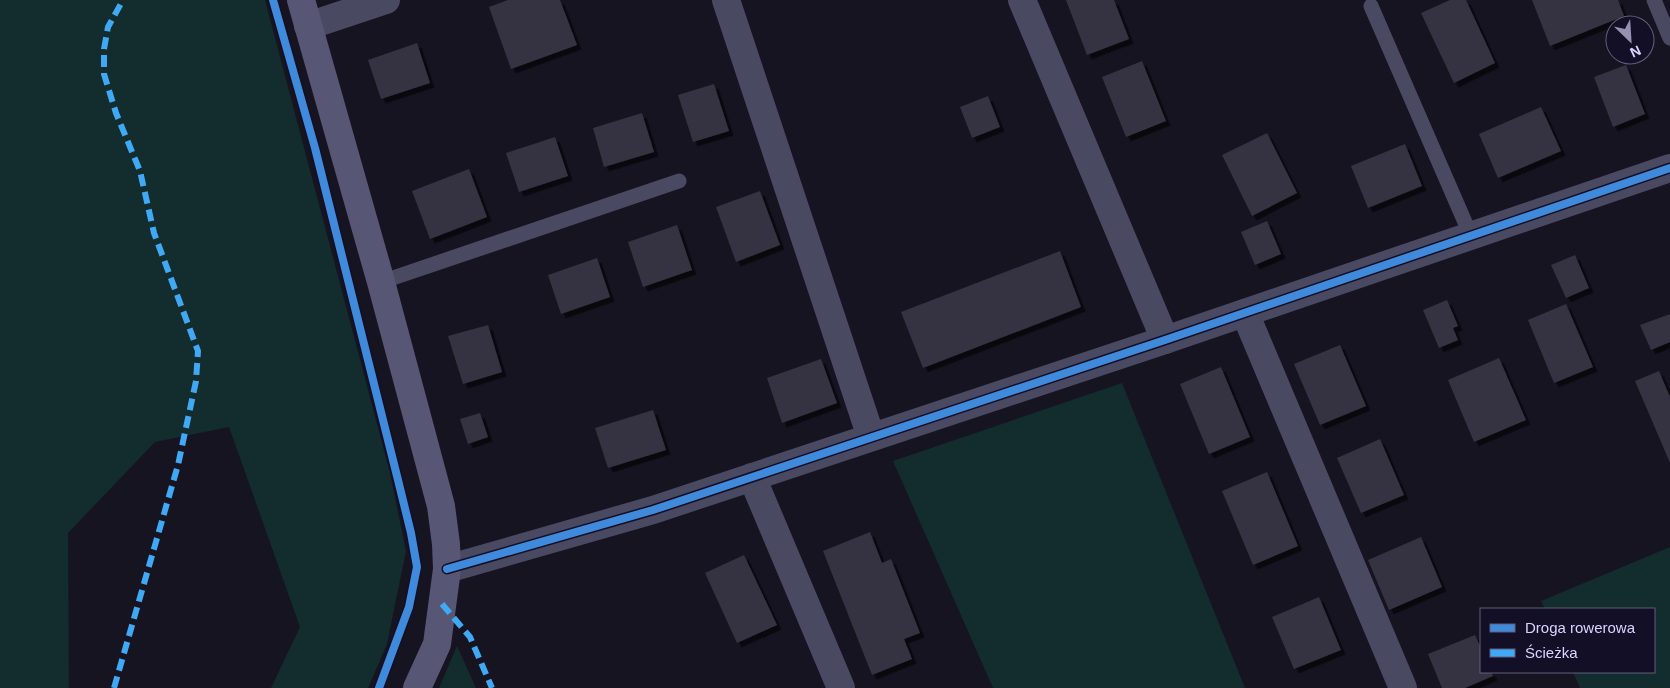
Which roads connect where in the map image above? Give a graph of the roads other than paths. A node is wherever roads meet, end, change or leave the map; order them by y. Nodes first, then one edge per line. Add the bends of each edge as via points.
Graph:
1 (386, 0) edge
2 (726, 0) edge
3 (1022, 0) edge
4 (1654, 0) edge
5 (1371, 6) dead end
6 (304, 13) edge
7 (1670, 38) edge
8 (1670, 168) edge
9 (679, 180) dead end
10 (1471, 236) junction
11 (381, 282) junction
12 (1245, 313) junction
13 (1165, 340) junction
14 (871, 437) junction
15 (752, 477) junction
16 (447, 569) junction
17 (418, 688) edge
18 (841, 688) edge
19 (1404, 688) edge

1 - 6 street
2 - 14 street
3 - 13 street
4 - 7 lane
5 - 10 lane
6 - 11 street
8 - 10 street
9 - 11 lane
10 - 12 street
11 - 16 street via 441,506
12 - 13 street
12 - 19 street
13 - 14 street
14 - 15 street
15 - 16 street via 653,510
15 - 18 street
16 - 17 street via 437,644

